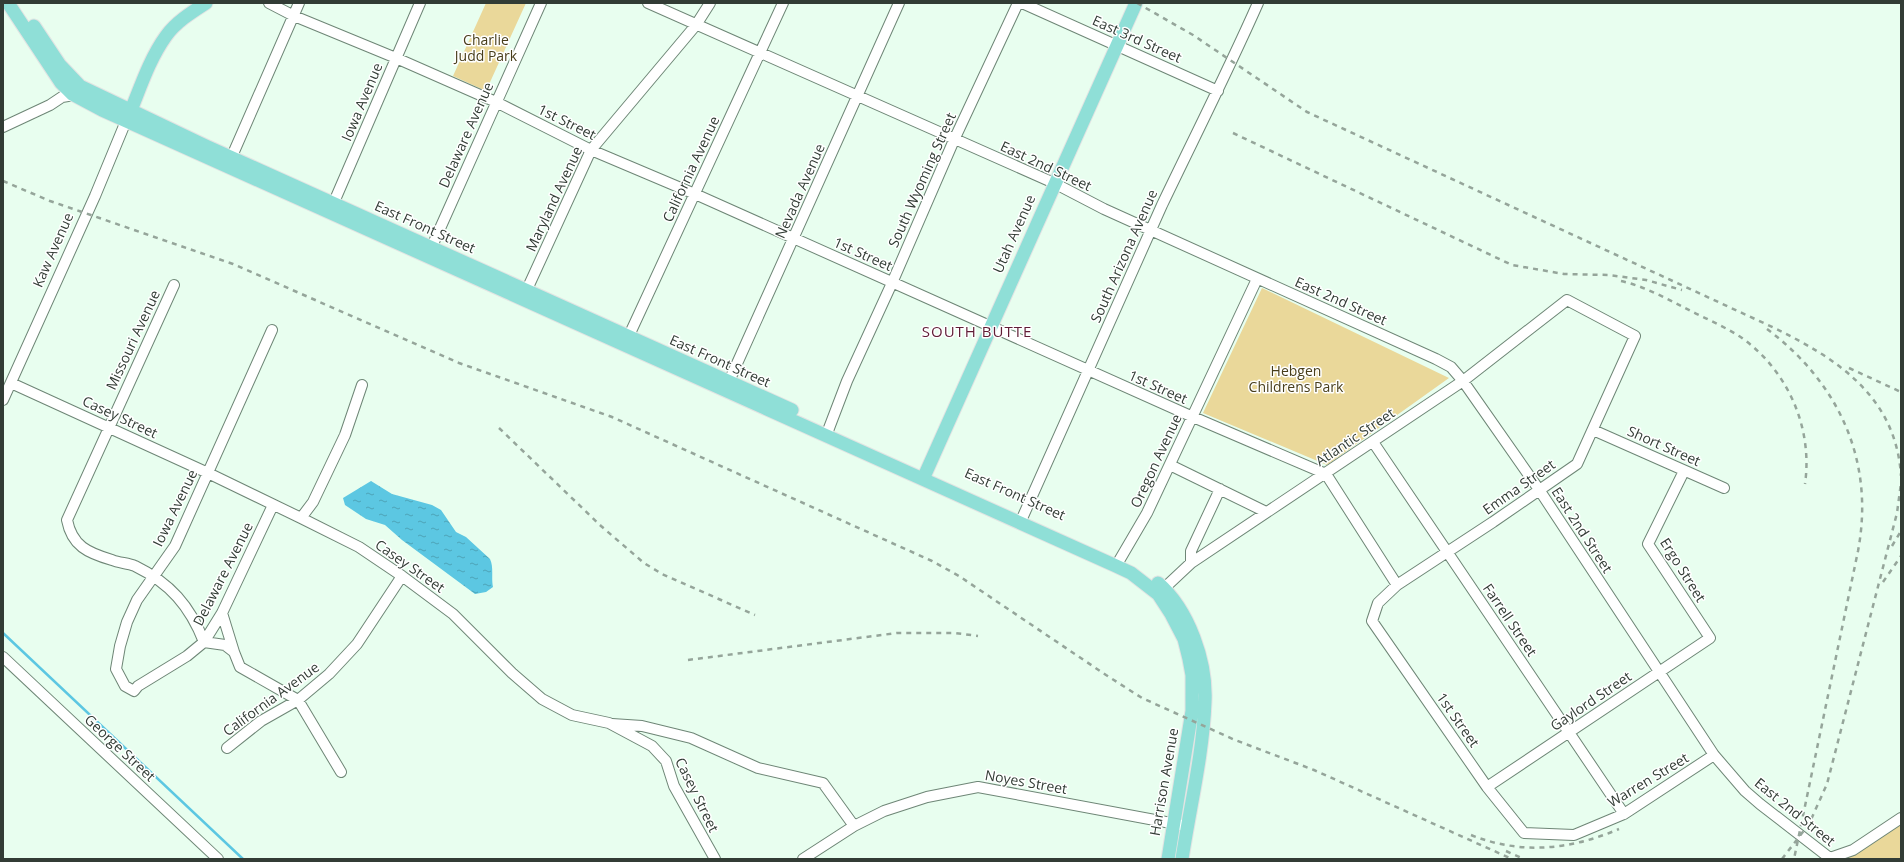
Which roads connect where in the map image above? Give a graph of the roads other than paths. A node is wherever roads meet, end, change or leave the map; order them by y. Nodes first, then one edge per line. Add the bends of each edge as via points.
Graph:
1 (8, 3) edge
2 (19, 3) edge
3 (206, 3) edge
4 (269, 3) edge
5 (299, 3) edge
6 (420, 3) edge
7 (541, 3) edge
8 (648, 3) edge
9 (710, 3) edge
10 (783, 3) edge
11 (899, 3) edge
12 (1018, 3) edge
13 (1022, 3) edge
14 (1136, 3) edge
15 (1258, 3) edge
16 (294, 16) junction
17 (696, 25) junction
18 (1117, 45) junction
19 (760, 52) junction
20 (396, 58) junction
21 (77, 91) junction
22 (1218, 91) junction
23 (857, 96) junction
24 (496, 102) junction
25 (128, 116) junction
26 (3, 127) edge
27 (954, 140) junction
28 (591, 150) junction
29 (230, 163) junction
30 (1054, 183) junction
31 (695, 194) junction
32 (331, 208) junction
33 (1151, 229) junction
34 (794, 239) junction
35 (430, 252) junction
36 (1257, 279) junction
37 (892, 283) junction
38 (174, 285) dead end
39 (524, 295) junction
40 (991, 327) junction
41 (272, 330) dead end
42 (1635, 336) joint
43 (627, 342) junction
44 (1088, 371) junction
45 (1463, 381) junction
46 (11, 383) junction
47 (362, 385) dead end
48 (727, 386) junction
49 (3, 400) edge
50 (1192, 417) junction
51 (108, 427) junction
52 (1593, 430) junction
53 (828, 432) junction
54 (1373, 442) junction
55 (1170, 466) junction
56 (1684, 471) junction
57 (208, 473) junction
58 (1326, 474) junction
59 (924, 475) junction
60 (1724, 488) dead end
61 (1220, 489) junction
62 (1540, 491) junction
63 (273, 505) junction
64 (1266, 512) junction
65 (301, 518) junction
66 (1022, 519) junction
67 (1448, 553) junction
68 (1118, 562) junction
69 (1191, 563) junction
70 (153, 576) junction
71 (402, 576) junction
72 (1397, 585) junction
73 (1161, 591) junction
74 (222, 613) junction
75 (1372, 621) joint
76 (1710, 638) joint
77 (204, 642) junction
78 (234, 652) junction
79 (3, 657) edge
80 (1660, 672) junction
81 (134, 691) joint
82 (298, 700) junction
83 (1192, 711) joint
84 (1203, 719) joint
85 (609, 723) junction
86 (1190, 727) junction
87 (1569, 732) junction
88 (227, 748) dead end
89 (1714, 755) junction
90 (341, 772) dead end
91 (1195, 778) junction
92 (1487, 787) junction
93 (1624, 814) junction
94 (1901, 818) edge
95 (1173, 823) junction
96 (854, 826) junction
97 (1187, 826) junction
98 (1524, 832) joint
99 (1831, 858) edge
100 (218, 859) edge
101 (715, 859) edge
102 (803, 859) edge
103 (1168, 859) edge
104 (1182, 859) edge

1 - 21 main road via 61,83
2 - 21 main road
3 - 25 main road via 182,19 166,36
4 - 16 street, 1st Street
5 - 16 street
6 - 20 street, Iowa Avenue
7 - 24 street, Delaware Avenue
8 - 17 street, East 2nd Street
9 - 17 street, Maryland Avenue
10 - 19 street, California Avenue
11 - 23 street, Nevada Avenue
12 - 27 street, South Wyoming Street
13 - 18 street, East 3rd Street
14 - 18 main road, Utah Avenue
15 - 22 street, South Arizona Avenue
16 - 20 street, 1st Street
16 - 29 street
17 - 19 street, East 2nd Street
17 - 28 street, Maryland Avenue
18 - 22 street, East 3rd Street
18 - 30 main road, Utah Avenue
19 - 23 street, East 2nd Street
19 - 31 street, California Avenue
20 - 24 street, 1st Street
20 - 32 street, Iowa Avenue
21 - 25 main road, East Front Street
21 - 26 street
22 - 33 street, South Arizona Avenue
23 - 27 street, East 2nd Street
23 - 34 street, Nevada Avenue
24 - 28 street, 1st Street
24 - 35 street, Delaware Avenue
25 - 29 main road, East Front Street
25 - 46 street, Kaw Avenue
27 - 30 street, East 2nd Street
27 - 37 street, South Wyoming Street
28 - 31 street, 1st Street
28 - 39 street, Maryland Avenue
29 - 32 main road, East Front Street
30 - 33 street, East 2nd Street via 1104,209
30 - 40 main road, Utah Avenue
31 - 34 street, 1st Street
31 - 43 street, California Avenue
32 - 35 main road, East Front Street
33 - 36 street, East 2nd Street
33 - 44 street, South Arizona Avenue
34 - 37 street, 1st Street
34 - 48 street, Nevada Avenue
35 - 39 main road, East Front Street
36 - 45 street, East 2nd Street via 1436,359 1451,367
36 - 50 street, Oregon Avenue
37 - 40 street, 1st Street
37 - 53 street, South Wyoming Street via 847,381
38 - 51 street, Missouri Avenue
39 - 43 main road, East Front Street
40 - 44 street, 1st Street
40 - 59 main road, Utah Avenue
41 - 57 street, Iowa Avenue
42 - 45 street, Atlantic Street via 1567,300
42 - 52 street, Emma Street
43 - 48 main road, East Front Street
44 - 50 street, 1st Street
44 - 66 street, South Arizona Avenue
45 - 54 street, Atlantic Street
45 - 62 street, East 2nd Street
46 - 49 street, Kaw Avenue
46 - 51 street, Casey Street
47 - 65 street via 345,435 313,502
48 - 53 main road, East Front Street
50 - 55 street, Oregon Avenue
50 - 58 street, 1st Street
51 - 57 street, Casey Street
51 - 70 street, Missouri Avenue via 67,520 69,532 81,548 134,566
52 - 56 street, Short Street
52 - 62 street, Emma Street via 1577,464
53 - 59 main road, East Front Street
54 - 58 street, Atlantic Street
54 - 67 street, Farrell Street
55 - 61 street
55 - 68 street, Oregon Avenue via 1147,513
56 - 60 street, Short Street
56 - 76 street, Ergo Street via 1648,544
57 - 63 street, Casey Street
57 - 70 street, Iowa Avenue via 175,546
58 - 64 street, Atlantic Street
58 - 72 street
59 - 66 main road, East Front Street
61 - 64 street
61 - 69 street via 1192,551
62 - 67 street, Emma Street
62 - 80 street, East 2nd Street
63 - 65 street, Casey Street
63 - 74 street, Delaware Avenue
64 - 69 street, Atlantic Street
65 - 71 street, Casey Street via 359,547
66 - 68 main road, East Front Street
67 - 72 street, Emma Street
67 - 87 street, Farrell Street
68 - 73 main road, East Front Street via 1134,566
69 - 73 street, Atlantic Street
70 - 77 street via 178,596 198,626
70 - 81 street, Iowa Avenue via 132,611 120,646 116,669 125,686
71 - 82 street, California Avenue via 357,644 329,674
71 - 85 street, Casey Street via 453,614 542,699 572,715
72 - 75 street, Emma Street via 1378,603
73 - 83 main road, East Front Street via 1184,639 1192,675
73 - 84 main road, East Front Street via 1177,604 1194,635 1205,700
74 - 77 street, Delaware Avenue
74 - 78 street
75 - 92 street, 1st Street
76 - 80 street, Gaylord Street
77 - 78 street via 225,645
77 - 81 street, Delaware Avenue
78 - 82 street via 240,667
79 - 100 street, George Street
80 - 87 street, Gaylord Street
80 - 89 street, East 2nd Street
82 - 88 street, California Avenue via 261,721
82 - 90 street
83 - 86 main road, Harrison Avenue
84 - 91 main road, Harrison Avenue
85 - 96 street via 642,726 691,738 758,768 824,783
85 - 101 street, Casey Street via 652,746 666,761 674,786
86 - 91 main road via 1191,753 1188,771 1190,776
86 - 95 main road, Harrison Avenue
87 - 92 street, Gaylord Street
87 - 93 street, Farrell Street
89 - 93 street, Warren Street
89 - 99 street, East 2nd Street via 1745,791
91 - 97 main road, Harrison Avenue
92 - 98 street, 1st Street
93 - 98 street, Warren Street via 1574,835
94 - 99 street via 1853,850
95 - 96 street, Noyes Street via 978,787 927,797 884,811
95 - 97 street, Noyes Street
95 - 103 main road, Harrison Avenue
96 - 102 street, Noyes Street
97 - 104 main road, Harrison Avenue

